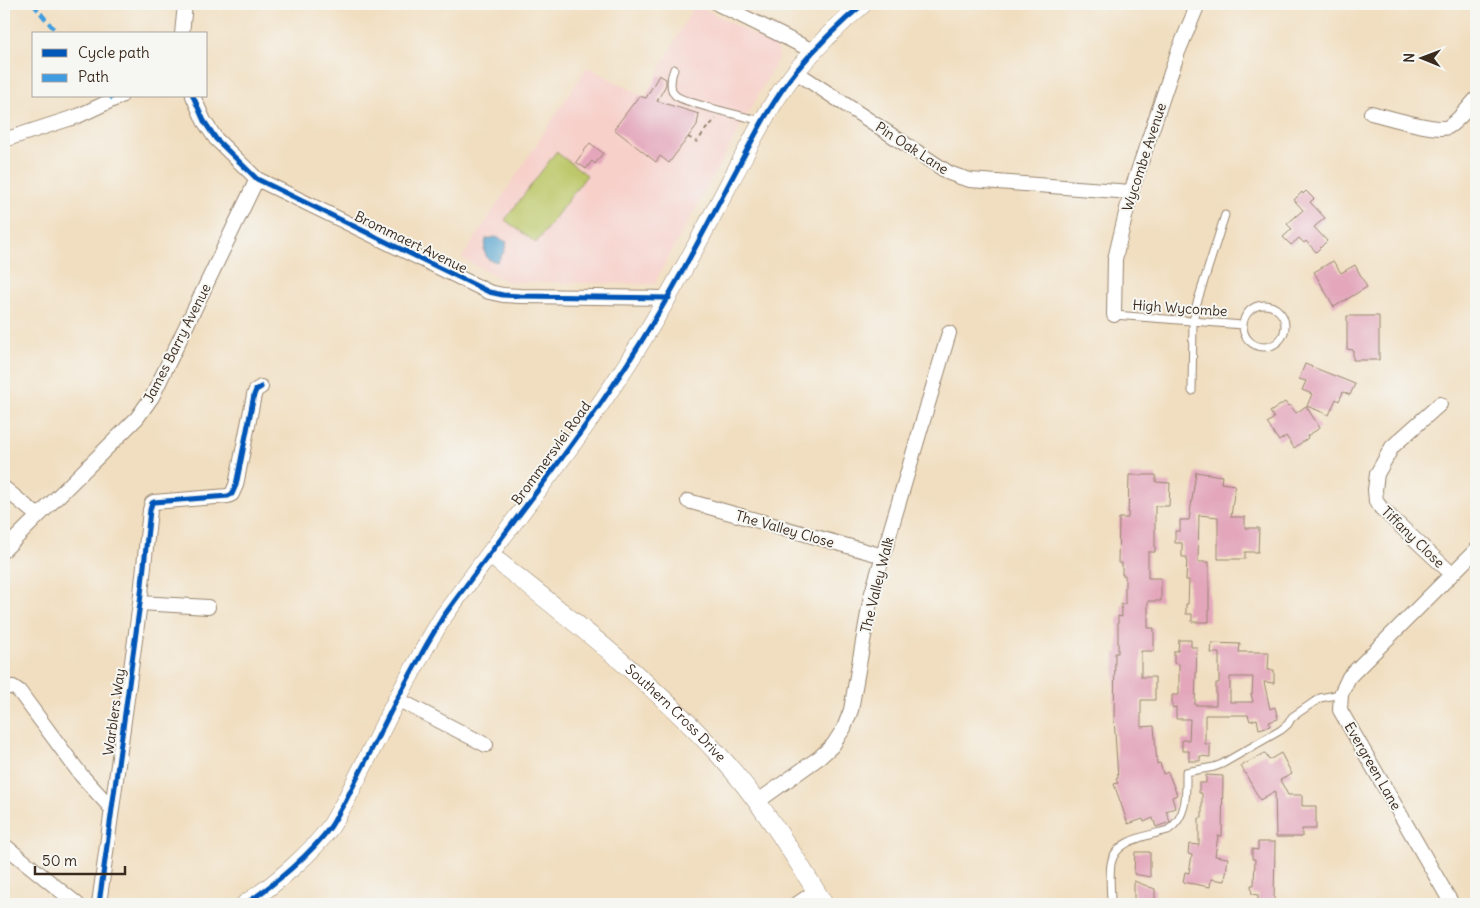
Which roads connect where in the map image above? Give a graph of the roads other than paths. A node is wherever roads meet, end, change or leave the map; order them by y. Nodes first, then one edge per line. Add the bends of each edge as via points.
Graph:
1 (185, 4) edge
2 (718, 4) edge
3 (863, 4) edge
4 (1198, 4) edge
5 (182, 32) edge
6 (814, 51) junction
7 (674, 69) dead end
8 (796, 72) junction
9 (117, 98) edge
10 (194, 98) edge
11 (1476, 99) edge
12 (1371, 113) dead end
13 (763, 121) junction
14 (4, 140) edge
15 (258, 180) junction
16 (1131, 192) junction
17 (1225, 215) dead end
18 (669, 298) junction
19 (1114, 316) joint
20 (1193, 322) junction
21 (1243, 325) junction
22 (949, 333) dead end
23 (261, 387) dead end
24 (1192, 391) dead end
25 (1440, 404) dead end
26 (4, 488) edge
27 (688, 501) dead end
28 (38, 516) junction
29 (4, 550) edge
30 (1476, 550) edge
31 (490, 555) junction
32 (883, 556) junction
33 (1452, 574) junction
34 (140, 603) junction
35 (208, 607) dead end
36 (4, 687) edge
37 (1341, 694) junction
38 (397, 699) junction
39 (486, 745) dead end
40 (757, 802) junction
41 (112, 810) junction
42 (4, 846) edge
43 (820, 898) edge
44 (252, 902) edge
45 (77, 904) edge
46 (99, 904) edge
47 (797, 904) edge
48 (1111, 904) edge
49 (1452, 904) edge

1 - 5 street
2 - 6 street
3 - 6 street, Brommersvlei Road
4 - 16 street, Wycombe Avenue via 1178,52
6 - 8 street, Brommersvlei Road
7 - 13 lane via 671,82 676,96
8 - 13 street, Brommersvlei Road
8 - 16 street, Pin Oak Lane via 960,178
9 - 14 street via 78,116
10 - 15 street, Brommaert Avenue via 216,139
11 - 12 street via 1453,123 1436,129
13 - 18 street, Brommersvlei Road
15 - 18 street, Brommaert Avenue via 488,292 520,296
15 - 28 street, James Barry Avenue via 152,397 137,418
16 - 19 street, Wycombe Avenue via 1115,259
17 - 20 lane
18 - 31 street, Brommersvlei Road via 592,416
19 - 20 lane, High Wycombe
20 - 21 lane, High Wycombe
20 - 24 lane
21 - 21 lane, High Wycombe via 1252,308 1261,304 1278,310 1286,326 1283,336 1268,347 1250,342
22 - 32 street, The Valley Walk
23 - 34 street, Warblers Way via 254,395 232,494 152,503
25 - 33 street, Tiffany Close via 1392,447 1377,474 1375,490 1376,501 1381,508
26 - 28 street
27 - 32 street, The Valley Close
28 - 29 street, James Barry Avenue
30 - 33 street
31 - 38 street, Brommersvlei Road via 444,617
31 - 40 street, Southern Cross Drive via 619,658 674,708 720,756
32 - 40 street, The Valley Walk via 871,596 851,710 844,728 820,757
33 - 37 street via 1349,677
34 - 35 street
34 - 41 street, Warblers Way
36 - 41 street via 13,686 19,692 81,775
37 - 48 lane via 1320,698 1292,716 1281,730 1222,764 1186,772 1185,806 1174,826 1128,842 1114,855
37 - 49 street, Evergreen Lane via 1340,710
38 - 39 street
38 - 44 street, Brommersvlei Road via 331,826 290,869
40 - 43 street, Southern Cross Drive
41 - 46 street, Warblers Way
42 - 45 street
43 - 47 street

